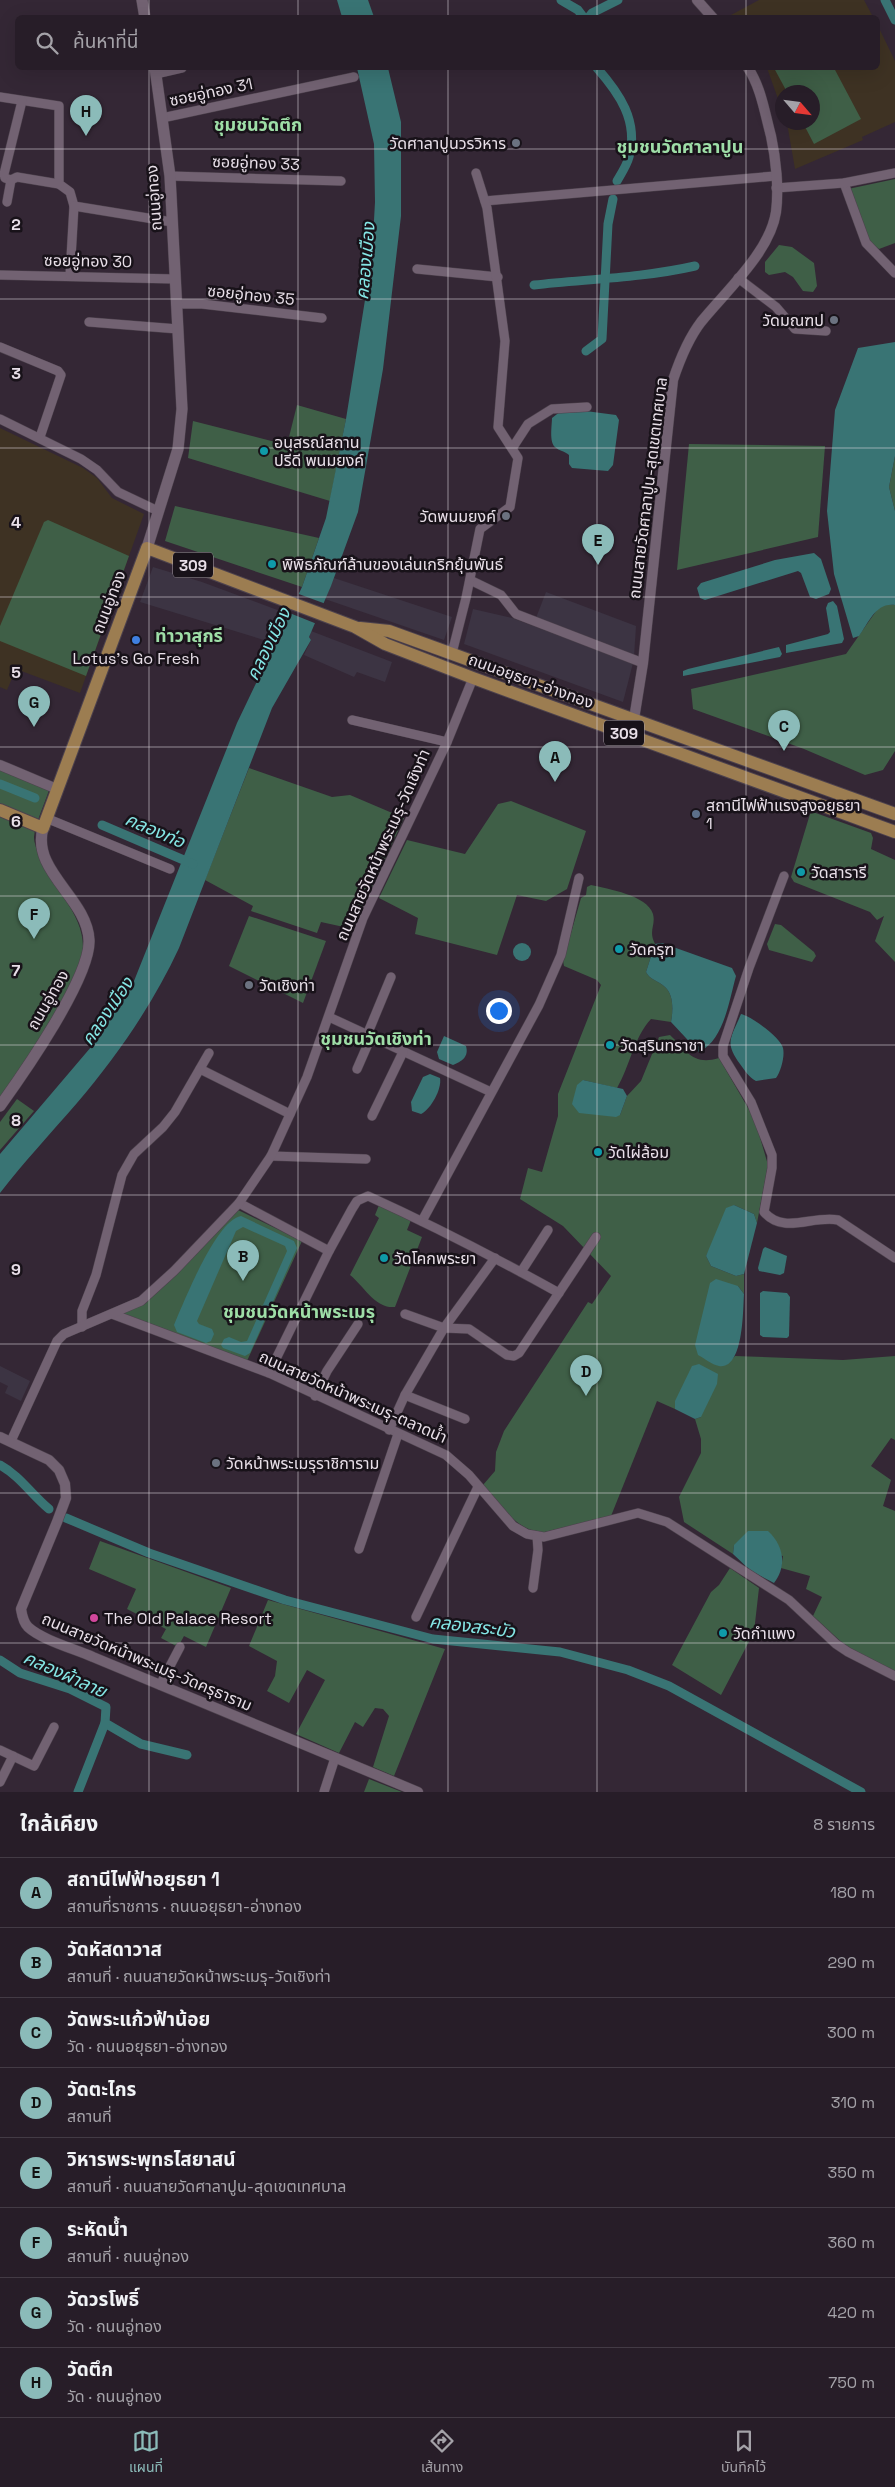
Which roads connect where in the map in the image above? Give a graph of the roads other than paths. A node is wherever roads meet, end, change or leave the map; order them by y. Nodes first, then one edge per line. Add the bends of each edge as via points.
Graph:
1 (142, 0) edge
2 (697, 0) edge
3 (144, 15) edge
4 (710, 15) edge
5 (749, 70) edge
6 (155, 71) edge
7 (354, 77) dead end
8 (0, 97) edge
9 (22, 101) junction
10 (162, 118) junction
11 (476, 173) dead end
12 (895, 173) edge
13 (170, 176) junction
14 (775, 176) junction
15 (11, 180) junction
16 (341, 181) dead end
17 (844, 183) junction
18 (59, 184) junction
19 (776, 188) junction
20 (486, 201) junction
21 (7, 202) dead end
22 (74, 206) junction
23 (172, 222) junction
24 (417, 269) dead end
25 (895, 273) edge
26 (0, 275) edge
27 (70, 275) junction
28 (498, 277) junction
29 (738, 278) junction
30 (175, 279) junction
31 (176, 304) junction
32 (322, 318) dead end
33 (89, 322) dead end
34 (178, 330) junction
35 (826, 331) dead end
36 (0, 347) edge
37 (587, 407) dead end
38 (0, 419) edge
39 (40, 437) junction
40 (513, 448) junction
41 (158, 512) junction
42 (147, 548) junction
43 (470, 580) junction
44 (355, 627) junction
45 (452, 653) junction
46 (643, 663) junction
47 (473, 678) junction
48 (634, 719) junction
49 (352, 720) dead end
50 (628, 734) junction
51 (447, 742) junction
52 (0, 765) edge
53 (56, 789) junction
54 (0, 810) edge
55 (895, 814) edge
56 (44, 823) junction
57 (895, 832) edge
58 (170, 869) dead end
59 (784, 876) dead end
60 (579, 878) dead end
61 (391, 977) dead end
62 (329, 1017) junction
63 (369, 1036) junction
64 (403, 1052) junction
65 (208, 1053) dead end
66 (357, 1069) dead end
67 (200, 1070) junction
68 (491, 1092) junction
69 (0, 1106) edge
70 (290, 1114) junction
71 (372, 1116) dead end
72 (271, 1156) junction
73 (366, 1159) dead end
74 (239, 1203) junction
75 (422, 1221) junction
76 (548, 1230) dead end
77 (596, 1237) dead end
78 (329, 1251) junction
79 (495, 1258) junction
80 (895, 1258) edge
81 (521, 1272) junction
82 (558, 1294) junction
83 (112, 1314) junction
84 (405, 1314) dead end
85 (358, 1324) dead end
86 (82, 1327) junction
87 (444, 1328) junction
88 (269, 1373) junction
89 (406, 1395) junction
90 (315, 1396) junction
91 (464, 1419) dead end
92 (394, 1432) junction
93 (0, 1437) edge
94 (11, 1441) junction
95 (478, 1486) junction
96 (537, 1536) junction
97 (360, 1549) dead end
98 (533, 1588) dead end
99 (416, 1617) dead end
100 (180, 1647) dead end
101 (895, 1676) edge
102 (160, 1685) junction
103 (54, 1728) dead end
104 (0, 1750) edge
105 (13, 1756) junction
106 (335, 1758) junction
107 (0, 1782) edge
108 (324, 1792) edge
109 (418, 1792) edge

1 - 3 main road
2 - 4 street
5 - 14 street, ถนนสายวัดศาลาปูน-สุดเขตเทศบาล via 773,146
6 - 10 main road, ถนนอู่ทอง
7 - 10 street, ซอยอู่ทอง 31
8 - 9 street
9 - 15 street via 4,174
9 - 18 street via 59,106
10 - 13 main road, ถนนอู่ทอง
11 - 20 street
12 - 17 street
13 - 16 street, ซอยอู่ทอง 33
13 - 23 main road, ถนนอู่ทอง
14 - 19 street, ถนนสายวัดศาลาปูน-สุดเขตเทศบาล
14 - 20 street
15 - 18 street via 17,177
15 - 21 street
17 - 19 street
17 - 25 street via 866,242
18 - 22 street via 70,192
19 - 29 street, ถนนสายวัดศาลาปูน-สุดเขตเทศบาล via 776,213 768,234
20 - 28 street
22 - 23 street
22 - 27 street
23 - 30 main road, ถนนอู่ทอง
24 - 28 street
26 - 27 street, ซอยอู่ทอง 30
27 - 30 street, ซอยอู่ทอง 30
28 - 40 street via 505,342 497,420 501,434
29 - 35 street via 776,307 795,329
29 - 46 street, ถนนสายวัดศาลาปูน-สุดเขตเทศบาล via 694,333 673,380
30 - 31 main road, ถนนอู่ทอง
31 - 32 street, ซอยอู่ทอง 35
31 - 34 main road, ถนนอู่ทอง
33 - 34 street
34 - 41 main road, ถนนอู่ทอง via 182,409 178,449
36 - 39 street via 62,375
37 - 40 street via 552,409 528,424
38 - 39 street
39 - 41 street via 92,466 118,492
40 - 43 street via 518,458 513,500 505,513 480,529
41 - 42 main road, ถนนอู่ทอง
42 - 44 main road, ถนนอยุธยา-อ่างทอง / 309
42 - 53 main road, ถนนอู่ทอง
43 - 45 street
43 - 46 street via 501,595 516,614
44 - 45 main road, ถนนอยุธยา-อ่างทอง / 309 via 389,631
44 - 47 main road, ถนนอยุธยา-อ่างทอง / 309 via 385,644
45 - 48 main road, ถนนอยุธยา-อ่างทอง / 309
46 - 48 street, ถนนสายวัดศาลาปูน-สุดเขตเทศบาล
47 - 50 main road, ถนนอยุธยา-อ่างทอง / 309
47 - 51 street, ถนนสายวัดหน้าพระเมรุ-วัดเชิงท่า
48 - 50 street, ถนนสายวัดศาลาปูน-สุดเขตเทศบาล
48 - 55 main road, ถนนอยุธยา-อ่างทอง / 309
49 - 51 street
50 - 57 main road, ถนนอยุธยา-อ่างทอง / 309
51 - 62 street, ถนนสายวัดหน้าพระเมรุ-วัดเชิงท่า via 363,918
52 - 53 street
53 - 56 main road, ถนนอู่ทอง
54 - 56 main road
56 - 58 street
56 - 69 main road, ถนนอู่ทอง via 40,847 47,864 86,925 89,940 87,961 70,995
59 - 80 street via 749,968 723,1056 751,1102 772,1155 764,1212 779,1223 838,1220
60 - 68 street via 561,955 539,1005
61 - 63 street
62 - 63 street
62 - 70 street, ถนนสายวัดหน้าพระเมรุ-วัดเชิงท่า
63 - 64 street
63 - 66 street
64 - 68 street
64 - 71 street
65 - 67 street
67 - 70 street
67 - 86 street via 175,1112 134,1154 122,1175 96,1275 82,1311
68 - 75 street
70 - 72 street, ถนนสายวัดหน้าพระเมรุ-วัดเชิงท่า
72 - 73 street
72 - 74 street, ถนนสายวัดหน้าพระเมรุ-วัดเชิงท่า
74 - 78 street
74 - 83 street, ถนนสายวัดหน้าพระเมรุ-วัดเชิงท่า via 141,1301
75 - 78 street via 368,1196 352,1209
75 - 79 street
76 - 81 street
77 - 82 street
78 - 88 street
79 - 81 street
79 - 87 street
81 - 82 street
82 - 87 street via 514,1356 507,1355 469,1329
83 - 86 street, ถนนสายวัดหน้าพระเมรุ-วัดเชิงท่า
83 - 88 street, ถนนสายวัดหน้าพระเมรุ-ตลาดน้ำ
84 - 87 street
85 - 90 street via 327,1371
86 - 94 street, ถนนสายวัดหน้าพระเมรุ-วัดเชิงท่า via 64,1334 57,1341
87 - 89 street
88 - 90 street, ถนนสายวัดหน้าพระเมรุ-ตลาดน้ำ
89 - 91 street
89 - 92 street
90 - 92 street, ถนนสายวัดหน้าพระเมรุ-ตลาดน้ำ
92 - 95 street, ถนนสายวัดหน้าพระเมรุ-ตลาดน้ำ via 446,1455
92 - 97 street
93 - 94 street, ถนนสายวัดหน้าพระเมรุ-วัดครุธาราม
94 - 102 street, ถนนสายวัดหน้าพระเมรุ-วัดครุธาราม via 49,1460 59,1470 66,1498 21,1608 22,1618 27,1626 40,1634
95 - 96 street, ถนนสายวัดหน้าพระเมรุ-ตลาดน้ำ via 513,1526
95 - 99 street
96 - 98 street
96 - 101 street, ถนนสายวัดหน้าพระเมรุ-ตลาดน้ำ via 544,1537 638,1513 667,1522 789,1600 836,1644
100 - 102 street
102 - 106 street, ถนนสายวัดหน้าพระเมรุ-วัดครุธาราม
103 - 105 street via 34,1766
104 - 105 street
105 - 107 street
106 - 108 street
106 - 109 street, ถนนสายวัดหน้าพระเมรุ-วัดครุธาราม

